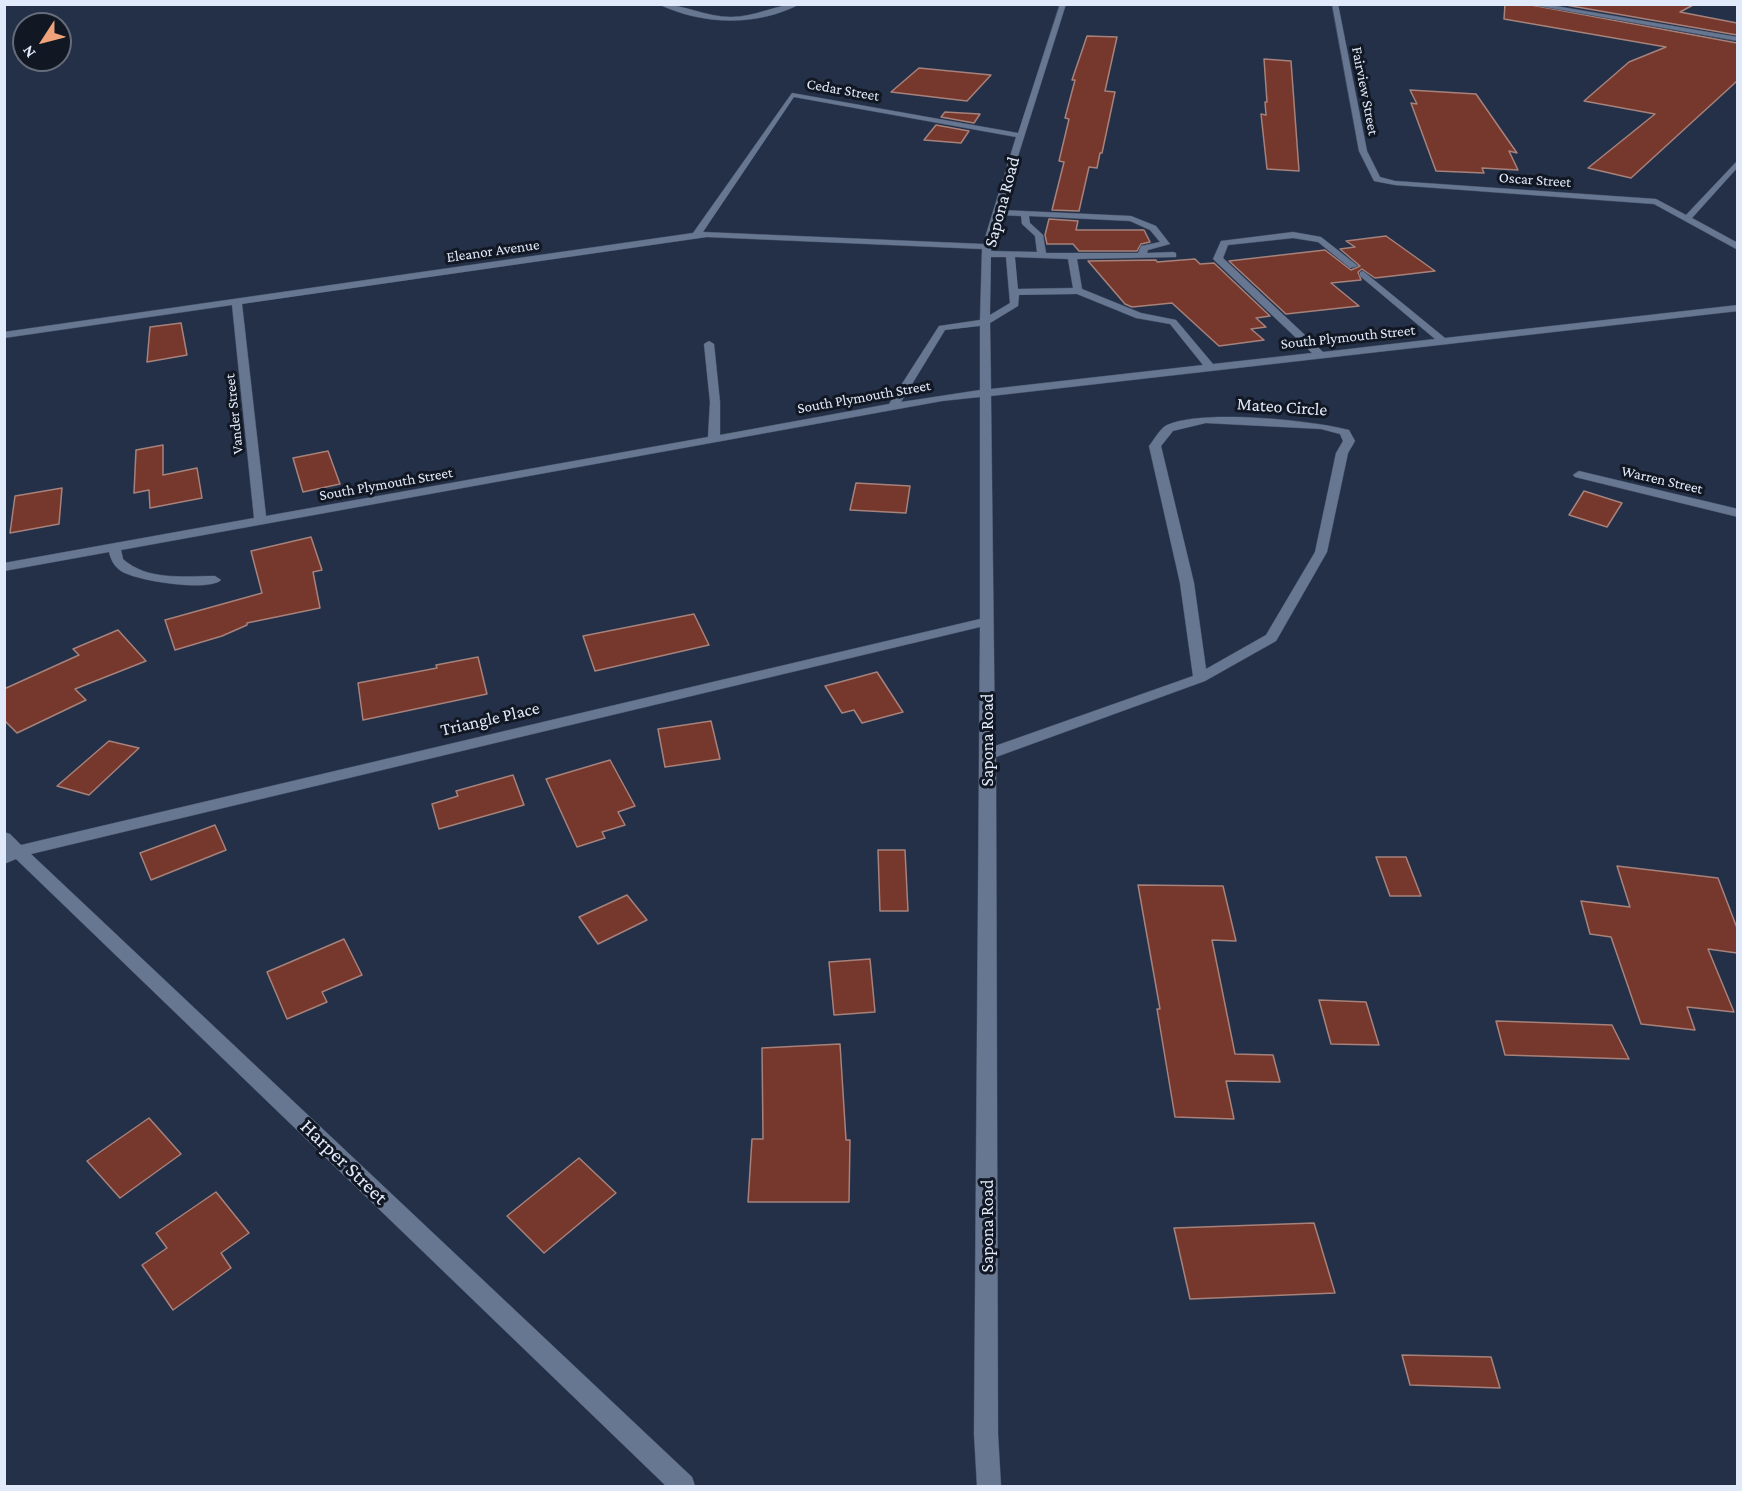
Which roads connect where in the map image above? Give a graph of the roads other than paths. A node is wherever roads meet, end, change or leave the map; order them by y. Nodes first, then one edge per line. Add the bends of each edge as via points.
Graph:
1 (661, 4) edge
2 (797, 4) edge
3 (1063, 4) edge
4 (1335, 4) edge
5 (1531, 4) edge
6 (1737, 39) edge
7 (1021, 136) junction
8 (1737, 162) edge
9 (1377, 179) joint
10 (996, 212) junction
11 (1024, 214) junction
12 (1687, 219) junction
13 (696, 236) junction
14 (1737, 247) edge
15 (987, 251) junction
16 (1010, 255) junction
17 (1042, 255) junction
18 (1142, 255) junction
19 (1173, 255) dead end
20 (1072, 256) junction
21 (1353, 266) dead end
22 (1363, 274) dead end
23 (1078, 291) junction
24 (1013, 292) junction
25 (237, 303) junction
26 (1737, 308) edge
27 (985, 322) junction
28 (4, 335) edge
29 (1444, 342) junction
30 (709, 344) dead end
31 (1320, 355) junction
32 (1210, 367) junction
33 (986, 392) junction
34 (892, 407) junction
35 (714, 440) junction
36 (1579, 475) dead end
37 (1737, 513) edge
38 (261, 522) junction
39 (114, 548) junction
40 (4, 567) edge
41 (215, 580) dead end
42 (986, 622) junction
43 (1200, 678) junction
44 (988, 754) junction
45 (9, 849) edge
46 (683, 1486) edge
47 (988, 1486) edge

1 - 2 street via 708,19 732,21 765,17
3 - 7 street, Sapona Road
4 - 9 street, Fairview Street via 1363,151
5 - 6 street
7 - 10 street, Sapona Road
7 - 13 street, Cedar Street via 792,95
8 - 12 street
9 - 12 street, Oscar Street via 1656,201
10 - 11 street
10 - 15 street, Sapona Road
11 - 17 street via 1026,224 1039,235
11 - 18 street via 1131,219 1153,228 1166,244 1144,248
12 - 14 street, Oscar Street
13 - 15 street, Eleanor Avenue
13 - 25 street, Eleanor Avenue
15 - 16 street, Eleanor Avenue
15 - 27 street, Sapona Road
16 - 17 street, Eleanor Avenue
16 - 24 street
17 - 20 street, Eleanor Avenue
18 - 19 street, Eleanor Avenue
18 - 20 street, Eleanor Avenue
20 - 23 street
21 - 31 street via 1321,240 1293,235 1224,243 1218,259
22 - 29 street
23 - 24 street
23 - 32 street via 1139,316 1173,322
24 - 27 street via 1015,304
25 - 28 street, Eleanor Avenue
25 - 38 street, Vander Street
26 - 29 street, South Plymouth Street
27 - 33 street, Sapona Road
27 - 34 street via 942,328
29 - 31 street, South Plymouth Street
30 - 35 street
31 - 32 street, South Plymouth Street
32 - 33 street, South Plymouth Street
33 - 34 street, South Plymouth Street
33 - 42 street, Sapona Road
34 - 35 street, South Plymouth Street
35 - 38 street, South Plymouth Street
36 - 37 street, Warren Street
38 - 39 street, South Plymouth Street
39 - 40 street, South Plymouth Street
39 - 41 street via 119,562 133,572 178,580
42 - 44 street, Sapona Road
42 - 45 street, Triangle Place
43 - 43 street, Mateo Circle via 1271,638 1320,552 1340,462 1349,441 1345,432 1321,426 1206,420 1169,428 1155,446 1187,584
43 - 44 street, Mateo Circle
44 - 47 street, Sapona Road
45 - 46 street, Harper Street

